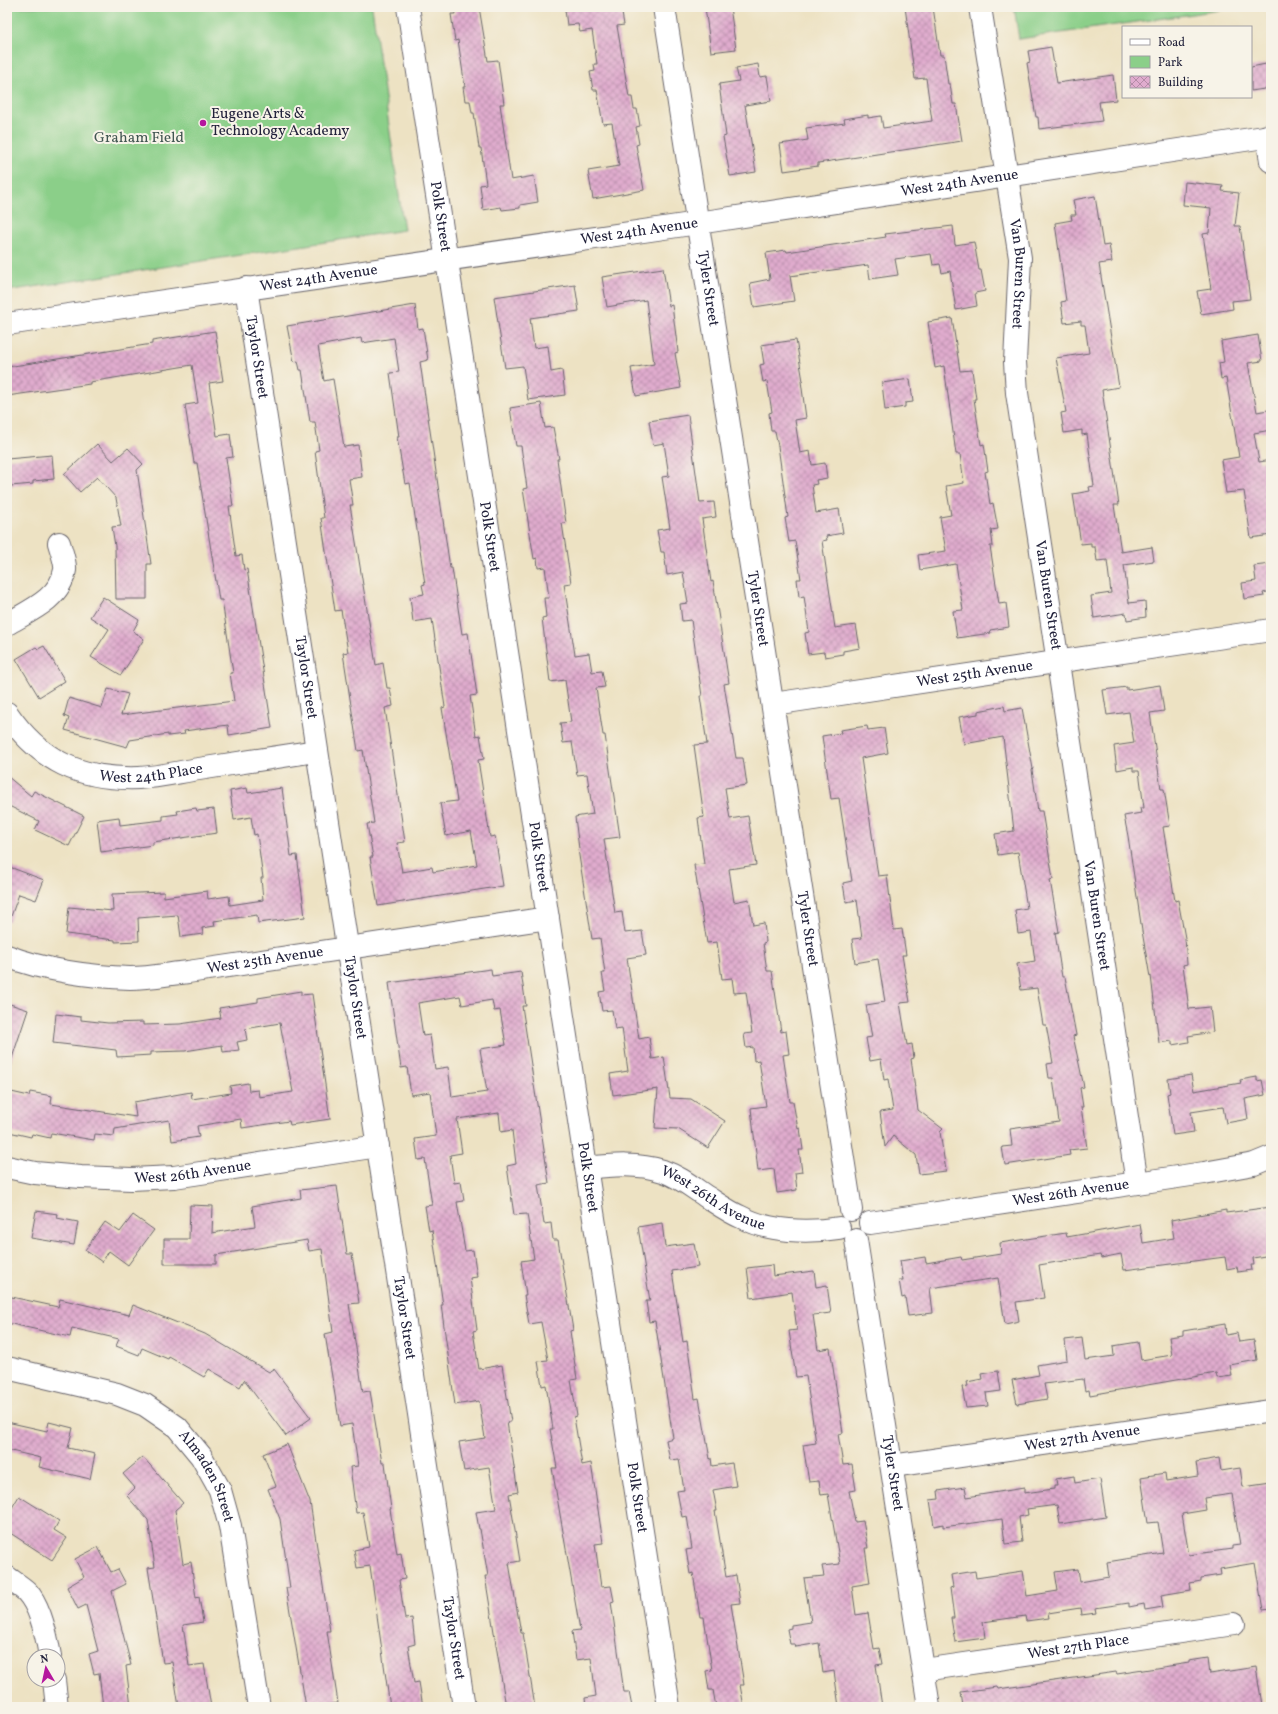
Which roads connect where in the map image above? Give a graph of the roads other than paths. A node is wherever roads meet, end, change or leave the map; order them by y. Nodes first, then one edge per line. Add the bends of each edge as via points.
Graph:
1 (408, 7) edge
2 (664, 7) edge
3 (980, 7) edge
4 (1269, 136) edge
5 (1271, 161) edge
6 (1007, 175) junction
7 (698, 223) junction
8 (448, 260) junction
9 (246, 288) junction
10 (7, 324) edge
11 (59, 543) dead end
12 (7, 624) edge
13 (1271, 630) edge
14 (1058, 661) junction
15 (773, 704) junction
16 (7, 713) edge
17 (316, 751) junction
18 (548, 918) junction
19 (348, 948) junction
20 (7, 956) edge
21 (378, 1146) junction
22 (1271, 1157) edge
23 (7, 1166) edge
24 (588, 1168) junction
25 (1137, 1183) junction
26 (851, 1210) junction
27 (870, 1223) junction
28 (839, 1228) junction
29 (856, 1240) junction
30 (7, 1368) edge
31 (1271, 1410) edge
32 (892, 1466) junction
33 (7, 1577) edge
34 (1234, 1624) dead end
35 (49, 1648) edge
36 (924, 1670) junction
37 (55, 1688) edge
38 (57, 1707) edge
39 (258, 1707) edge
40 (464, 1707) edge
41 (669, 1707) edge
42 (929, 1707) edge

1 - 8 street, Polk Street
2 - 7 street, Tyler Street
3 - 6 street, Van Buren Street
4 - 5 street
4 - 6 street, West 24th Avenue
6 - 7 street, West 24th Avenue
6 - 14 street, Van Buren Street via 1020,258 1015,362 1017,393
7 - 8 street, West 24th Avenue
7 - 15 street, Tyler Street
8 - 9 street, West 24th Avenue
8 - 18 street, Polk Street
9 - 10 street, West 24th Avenue
9 - 17 street, Taylor Street
11 - 12 street via 65,570 56,592
13 - 14 street, West 25th Avenue
14 - 15 street, West 25th Avenue
14 - 25 street, Van Buren Street
15 - 26 street, Tyler Street
16 - 17 street, West 24th Place via 40,751 66,767 99,776 139,778
17 - 19 street, Taylor Street
18 - 19 street, West 25th Avenue
18 - 24 street, Polk Street
19 - 20 street, West 25th Avenue via 131,978 72,972 21,962
19 - 21 street, Taylor Street
21 - 23 street, West 26th Avenue via 174,1176 131,1179 81,1178 34,1173
21 - 40 street, Taylor Street
22 - 25 street, West 26th Avenue via 1254,1164
24 - 28 street, West 26th Avenue via 619,1165 641,1166 662,1171 683,1179 741,1218 765,1226 791,1230
24 - 41 street, Polk Street
25 - 27 street, West 26th Avenue
26 - 27 street via 863,1212
26 - 28 street via 841,1217
27 - 29 street via 868,1233
28 - 29 street via 847,1239
29 - 32 street, Tyler Street
30 - 39 street, Almaden Street via 117,1394 145,1405 178,1427 201,1456 220,1490 230,1526
31 - 32 street, West 27th Avenue
32 - 36 street, Tyler Street
33 - 35 street via 28,1593 41,1618
34 - 36 street, West 27th Place
36 - 42 street, Tyler Street
37 - 38 street

